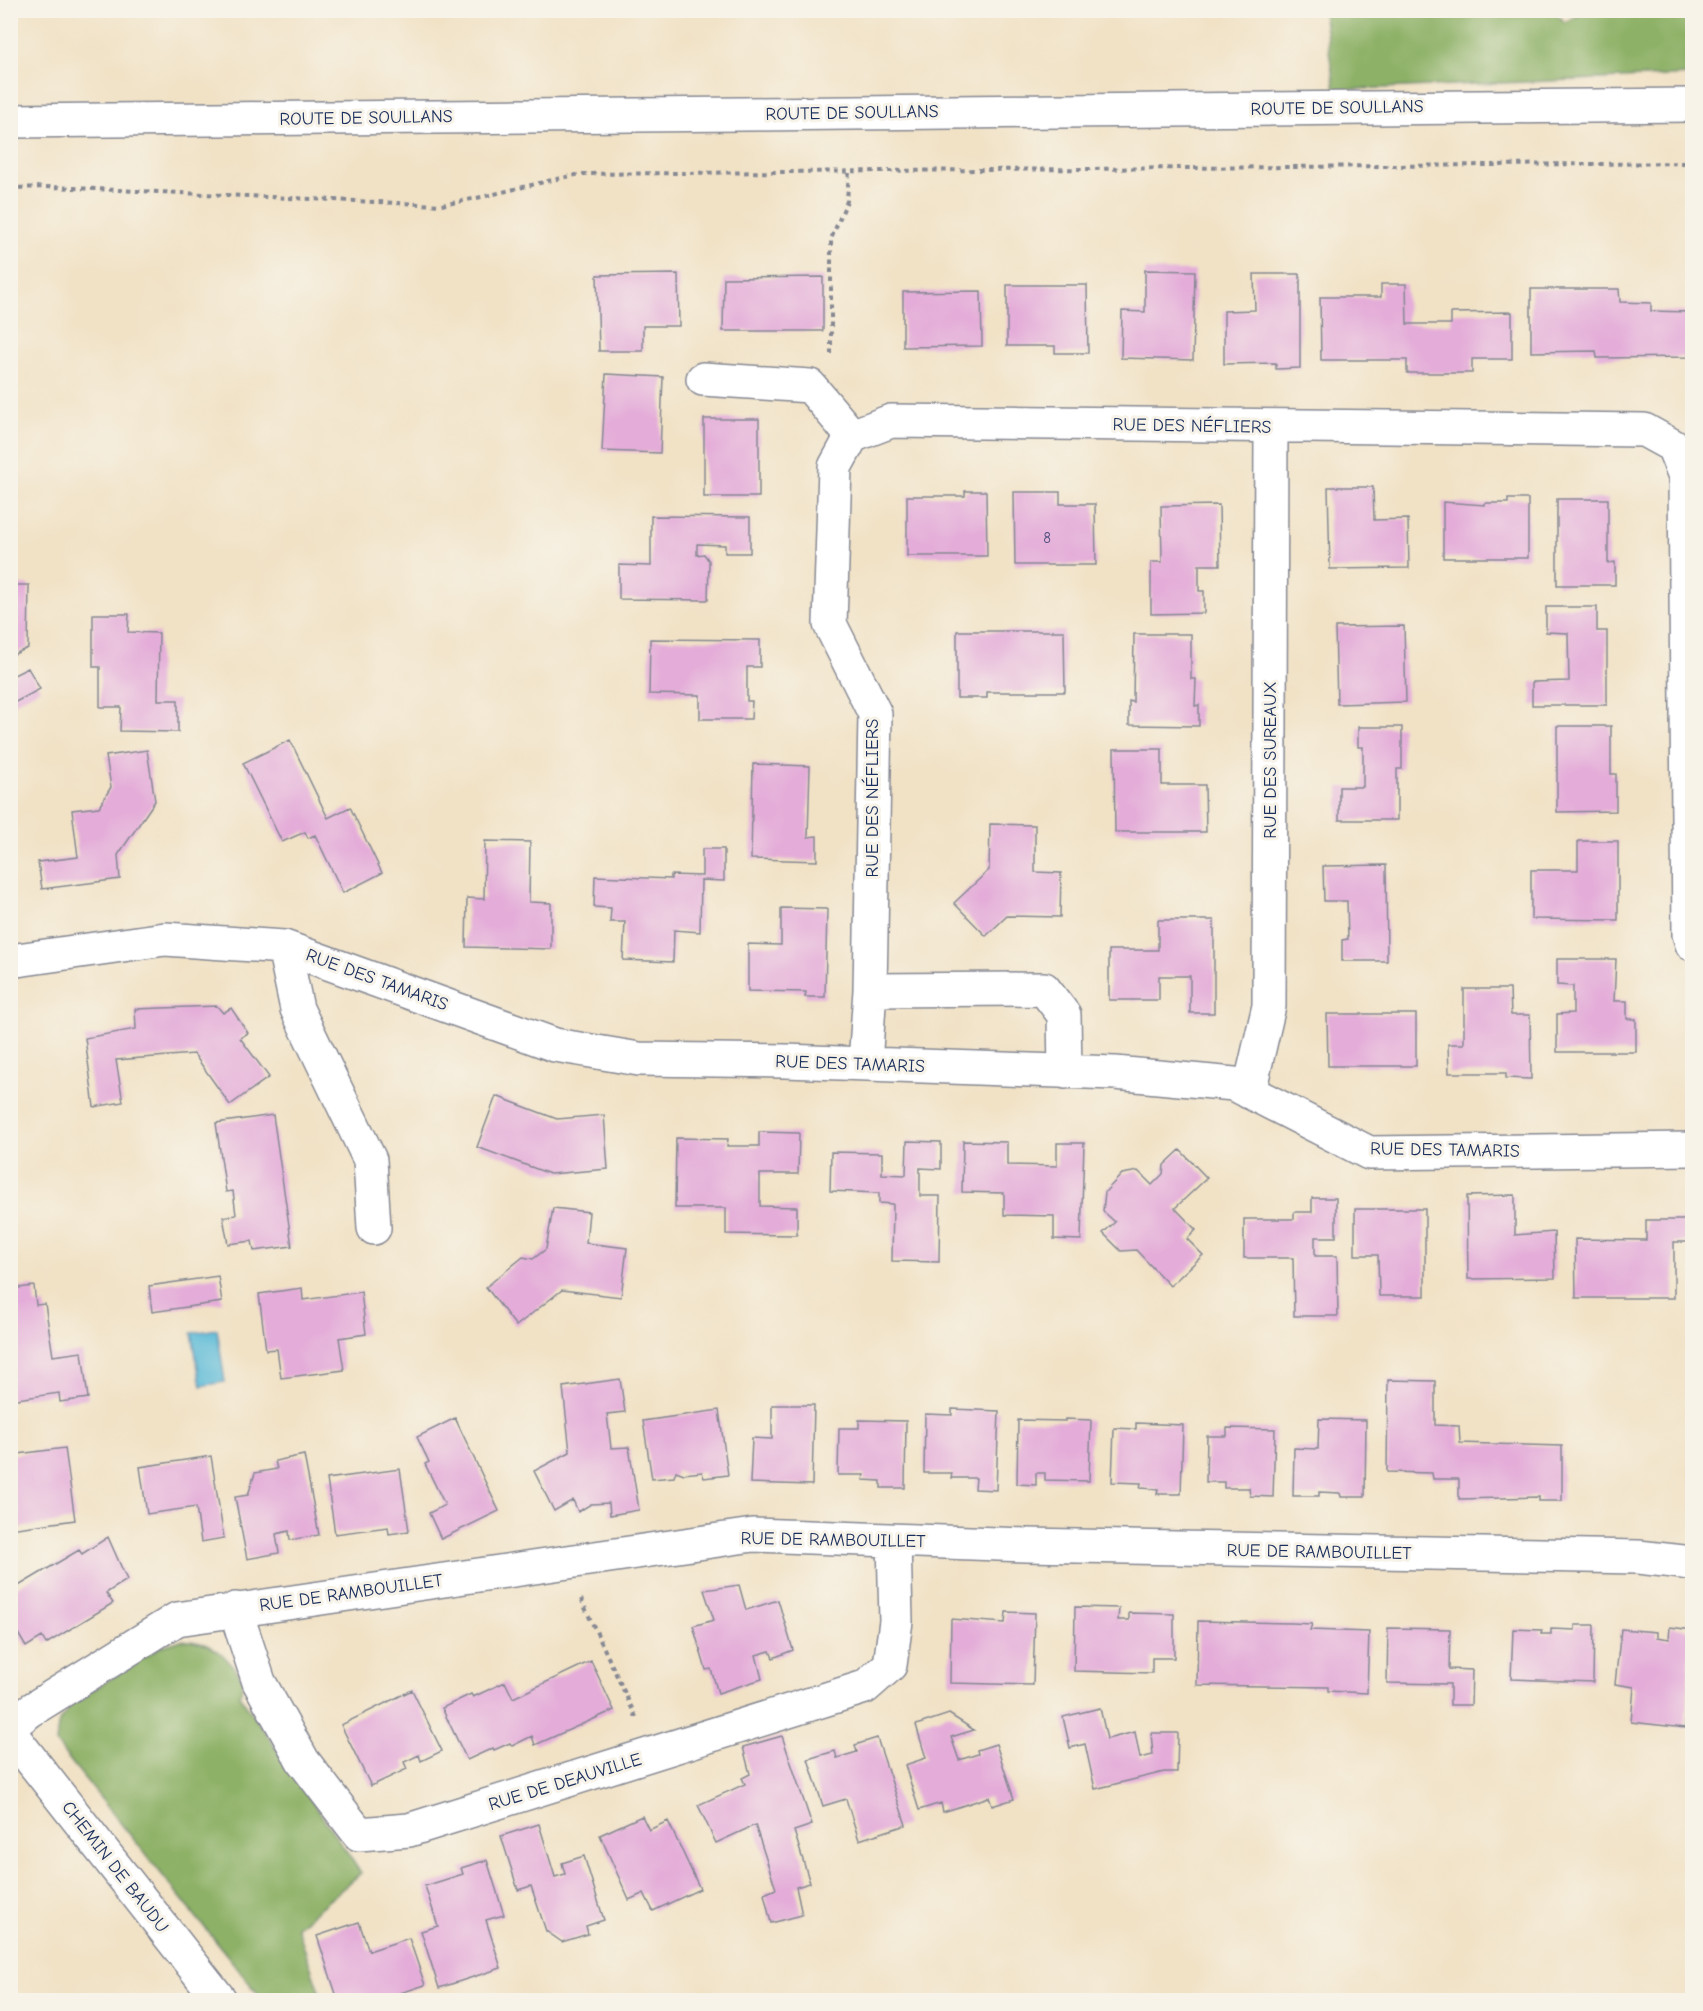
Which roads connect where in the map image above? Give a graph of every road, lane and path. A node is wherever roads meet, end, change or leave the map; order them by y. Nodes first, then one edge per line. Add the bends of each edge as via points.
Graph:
1 (1692, 105) edge
2 (10, 121) edge
3 (1692, 163) edge
4 (849, 171) junction
5 (10, 188) edge
6 (831, 360) dead end
7 (703, 379) dead end
8 (1271, 427) junction
9 (852, 436) junction
10 (1692, 944) edge
11 (284, 947) junction
12 (10, 961) edge
13 (870, 990) junction
14 (865, 1064) junction
15 (1065, 1071) junction
16 (1249, 1092) junction
17 (1692, 1149) edge
18 (374, 1228) dead end
19 (894, 1541) junction
20 (564, 1563) junction
21 (1692, 1563) edge
22 (235, 1609) junction
23 (10, 1726) edge
24 (10, 1733) edge
25 (653, 1754) junction
26 (220, 2001) edge

1 - 2 street, ROUTE DE SOULLANS
3 - 4 path
4 - 5 path via 582,174 441,205
4 - 6 path via 847,201 831,239
7 - 9 street via 810,386
8 - 9 street, RUE DES NÉFLIERS via 891,421
8 - 10 street, RUE DES NÉFLIERS via 1644,430 1673,446 1685,476
8 - 16 street, RUE DES SUREAUX via 1269,1006
9 - 13 street, RUE DES NÉFLIERS via 835,467 830,624 875,714
11 - 12 street, RUE DES TAMARIS via 165,939
11 - 14 street, RUE DES TAMARIS via 555,1045 639,1059
11 - 18 street via 297,1009 370,1160
13 - 14 street, RUE DES NÉFLIERS
13 - 15 street via 1044,989 1064,1015
14 - 15 street, RUE DES TAMARIS
15 - 16 street, RUE DES TAMARIS via 1234,1084
16 - 17 street, RUE DES TAMARIS via 1369,1153
19 - 20 street, RUE DE RAMBOUILLET via 753,1535
19 - 21 street, RUE DE RAMBOUILLET via 1638,1557
19 - 25 street, RUE DE DEAUVILLE via 896,1621 890,1665 864,1687
20 - 22 street, RUE DE RAMBOUILLET
20 - 25 path
22 - 23 street, RUE DE RAMBOUILLET via 177,1619
22 - 25 street, RUE DE DEAUVILLE via 259,1682 303,1761 359,1834 409,1830
24 - 26 street, CHEMIN DE BAUDU

